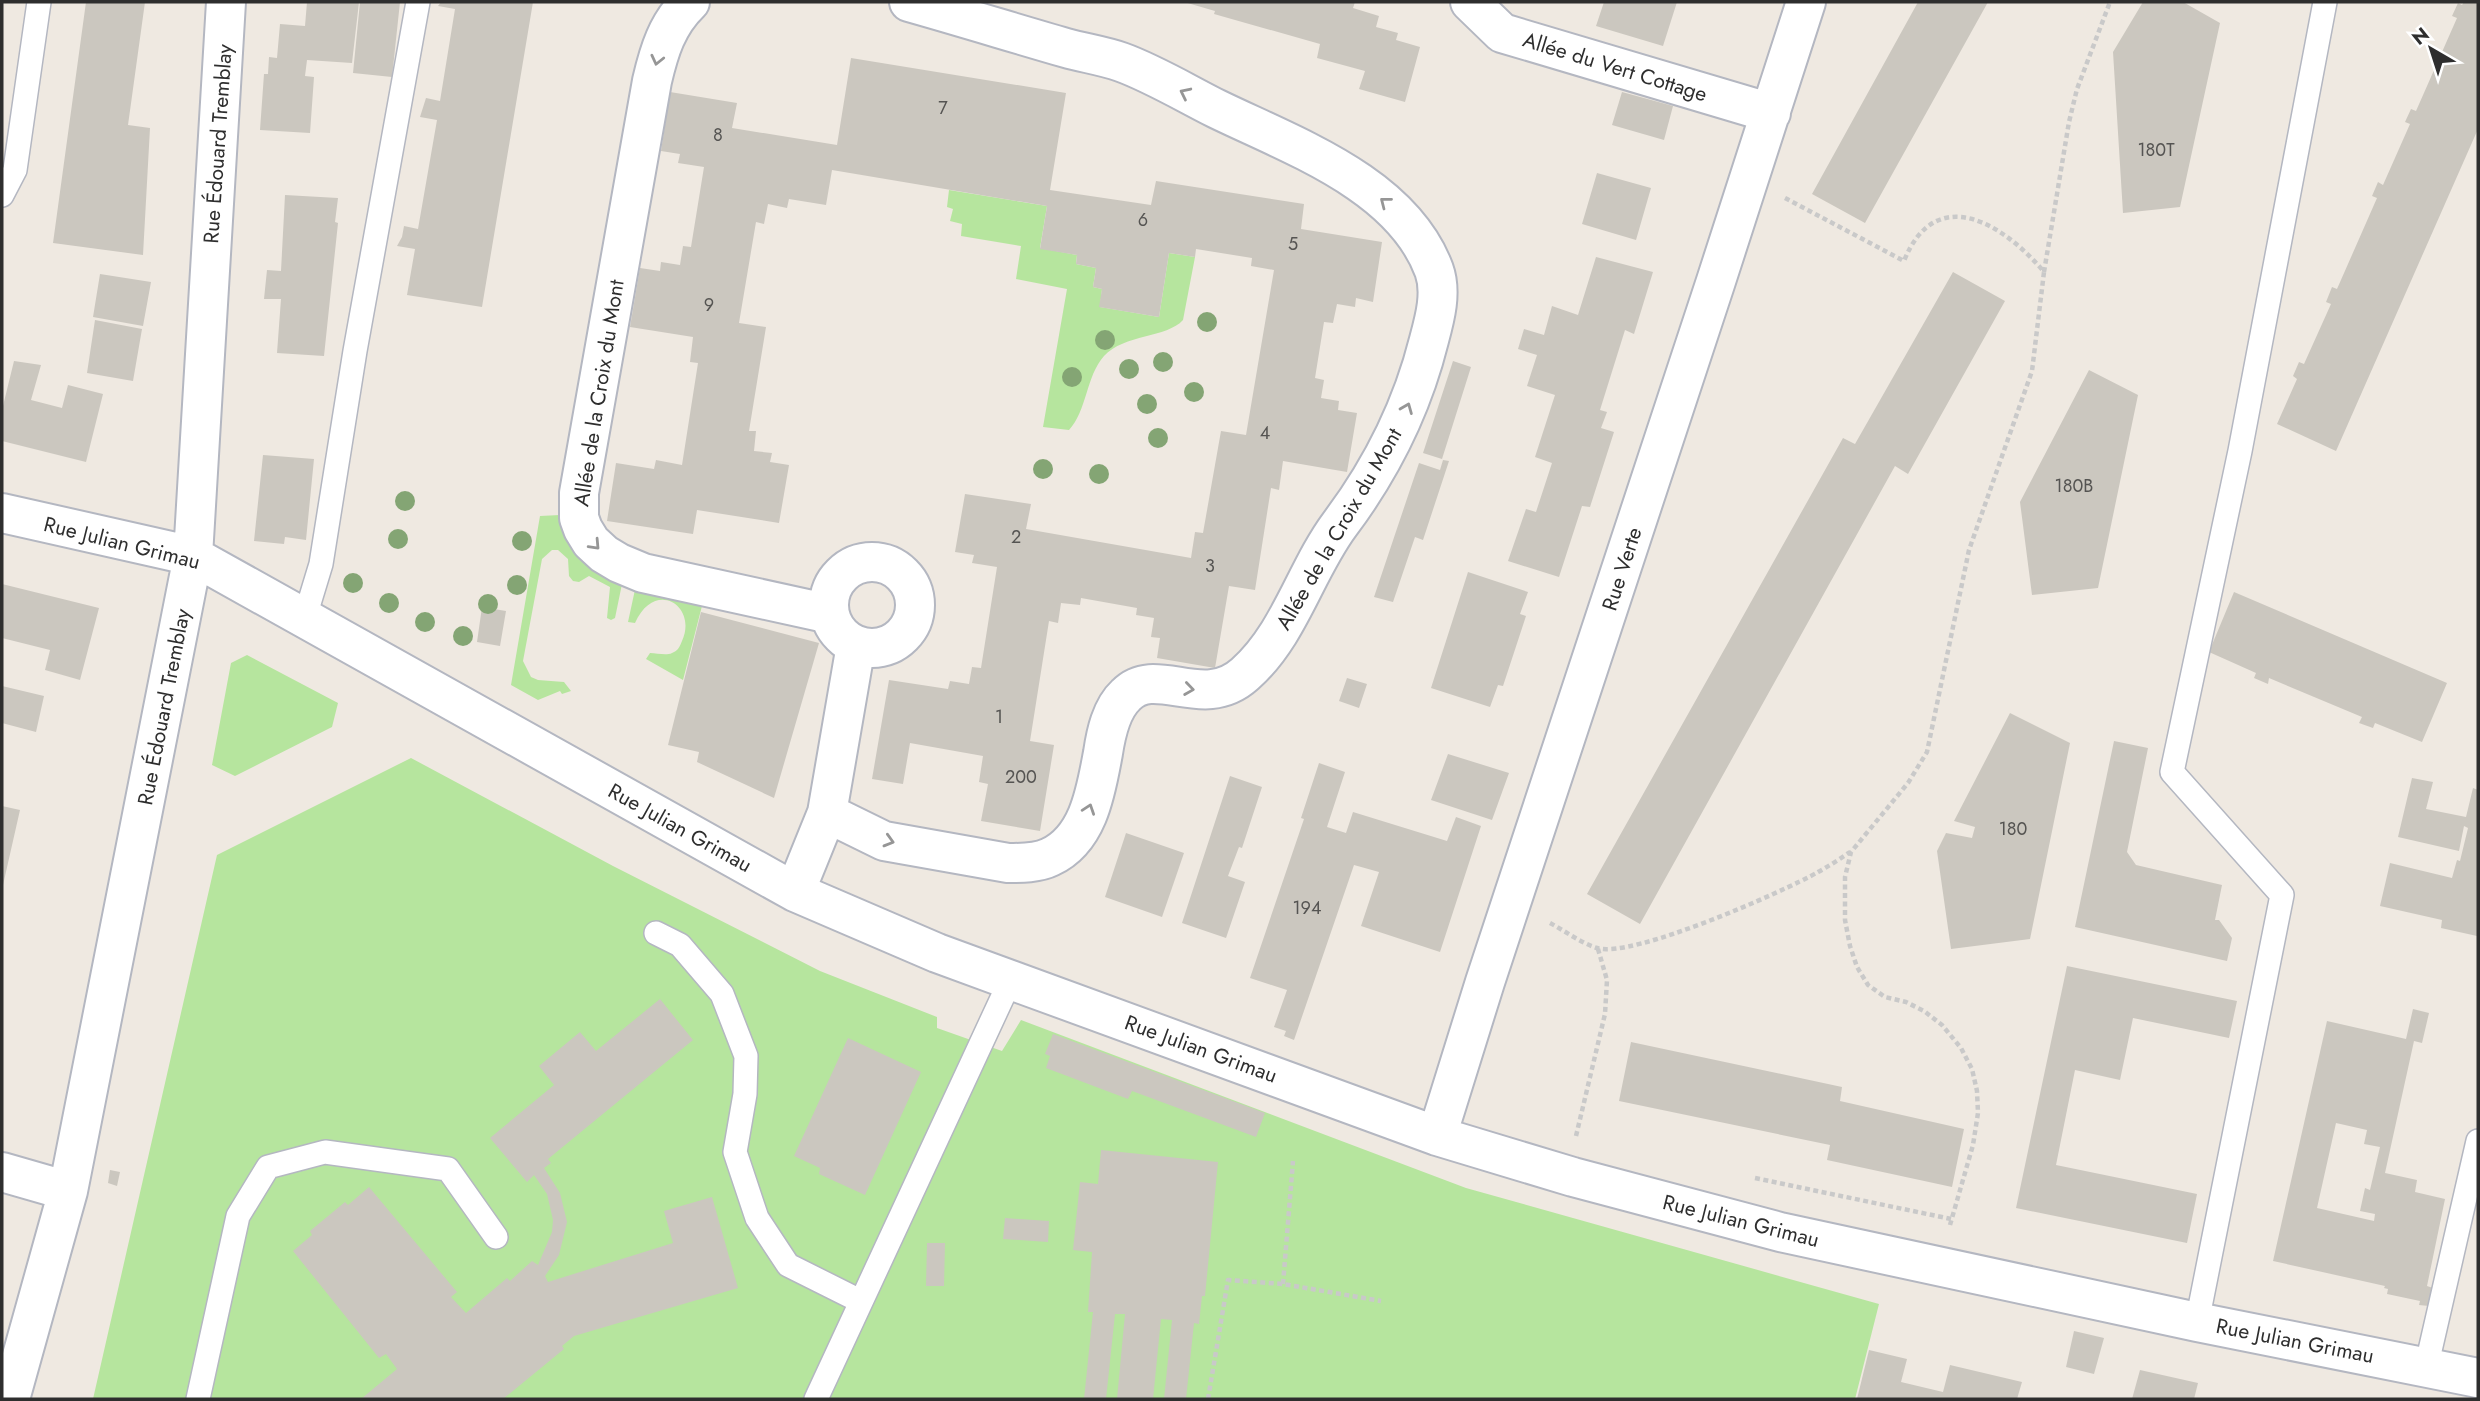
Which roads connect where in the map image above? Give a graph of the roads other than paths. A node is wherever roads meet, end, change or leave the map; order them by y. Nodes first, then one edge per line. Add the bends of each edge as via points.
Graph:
1 (39, 2) edge
2 (226, 2) edge
3 (418, 2) edge
4 (690, 2) edge
5 (909, 2) edge
6 (1471, 2) edge
7 (1806, 2) edge
8 (2325, 2) edge
9 (1770, 113) junction
10 (2, 195) edge
11 (2, 513) edge
12 (193, 556) junction
13 (830, 614) junction
14 (304, 620) junction
15 (856, 645) junction
16 (827, 813) junction
17 (795, 892) junction
18 (656, 933) dead end
19 (1011, 979) junction
20 (1437, 1136) junction
21 (2478, 1141) edge
22 (2, 1172) edge
23 (68, 1191) junction
24 (496, 1237) dead end
25 (860, 1301) junction
26 (2197, 1322) junction
27 (2426, 1367) junction
28 (2478, 1378) edge
29 (10, 1399) edge
30 (198, 1399) edge
31 (816, 1399) edge

1 - 10 lane via 15,170
2 - 12 street, Rue Édouard Tremblay
3 - 14 lane via 321,564
4 -> 13 street, Allée de la Croix du Mont via 660,47 652,81 579,493 579,518 591,542 604,554 643,573
16 -> 5 street, Allée de la Croix du Mont via 884,841 1008,863 1050,857 1068,844 1090,811 1107,731 1125,696 1145,683 1203,691 1224,688 1243,676 1277,635 1323,548 1385,455 1420,372 1436,305 1434,271 1408,223 1375,194 1318,158 1132,66
6 - 9 street, Allée du Vert Cottage via 1502,33
7 - 9 street, Rue Verte
8 - 26 lane via 2241,451 2172,772 2282,895
9 - 20 street, Rue Verte
11 - 12 street, Rue Julian Grimau
12 - 14 street, Rue Julian Grimau
12 - 23 street, Rue Édouard Tremblay
13 - 15 street via 844,638
13 - 15 street via 833,586 853,566 880,563 904,576 915,601 908,629 885,646
14 - 17 street, Rue Julian Grimau
15 - 16 street
16 - 17 street
17 - 19 street, Rue Julian Grimau via 937,953
18 - 25 lane via 680,945 722,994 746,1056 746,1094 735,1152 757,1218 788,1265
19 - 20 street, Rue Julian Grimau
19 - 25 lane
20 - 26 street, Rue Julian Grimau via 1780,1232
21 - 27 lane
22 - 23 street
23 - 29 street, Rue Édouard Tremblay
24 - 30 lane via 448,1169 325,1152 268,1167 238,1216
25 - 31 lane
26 - 27 street, Rue Julian Grimau
27 - 28 street, Rue Julian Grimau

